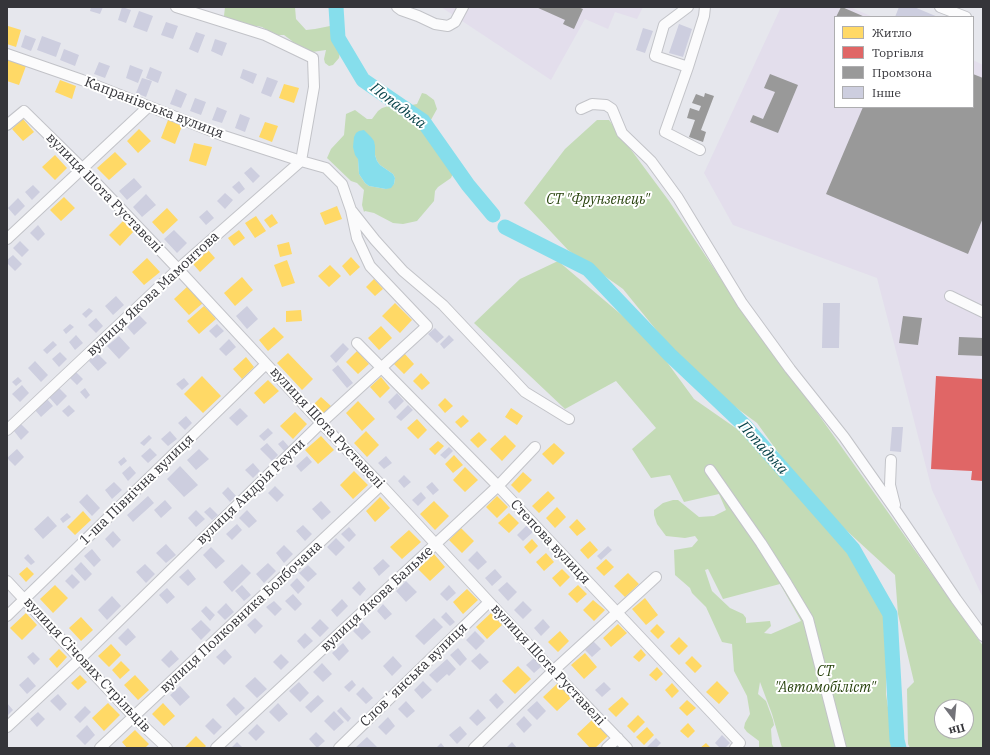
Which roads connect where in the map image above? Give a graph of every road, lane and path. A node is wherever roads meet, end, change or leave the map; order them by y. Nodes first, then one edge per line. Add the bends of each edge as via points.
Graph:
1 (176, 7) edge
2 (397, 7) edge
3 (463, 7) edge
4 (688, 7) edge
5 (705, 7) edge
6 (940, 7) edge
7 (963, 16) edge
8 (7, 54) edge
9 (688, 67) junction
10 (148, 107) junction
11 (581, 109) dead end
12 (7, 125) edge
13 (700, 150) dead end
14 (301, 162) junction
15 (82, 169) junction
16 (351, 210) junction
17 (7, 239) edge
18 (178, 269) junction
19 (950, 296) dead end
20 (983, 312) edge
21 (357, 343) dead end
22 (266, 364) junction
23 (382, 368) junction
24 (569, 418) dead end
25 (321, 423) junction
26 (7, 430) edge
27 (535, 447) dead end
28 (891, 460) dead end
29 (710, 470) dead end
30 (381, 485) junction
31 (498, 486) junction
32 (896, 510) junction
33 (436, 544) junction
34 (656, 577) dead end
35 (7, 580) edge
36 (25, 599) junction
37 (489, 602) junction
38 (618, 613) junction
39 (7, 616) edge
40 (983, 636) edge
41 (80, 659) junction
42 (554, 671) junction
43 (134, 716) junction
44 (7, 727) edge
45 (618, 738) junction
46 (738, 746) edge
47 (100, 748) edge
48 (167, 748) edge
49 (216, 748) edge
50 (339, 748) edge
51 (474, 748) edge
52 (607, 748) edge
53 (627, 748) edge
54 (841, 748) edge

1 - 14 street via 264,35 312,58 314,87
2 - 3 street via 435,24 448,26 456,22
4 - 9 street via 664,25 655,56
5 - 9 street
6 - 7 street
8 - 10 street, Капранівська вулиця via 82,80
9 - 13 street via 665,132
10 - 14 street, Капранівська вулиця
10 - 15 street
11 - 32 street via 592,104 606,105 612,109 622,133 651,161 678,198 742,303
12 - 15 street, вулиця Шота Руставелі via 24,111
14 - 16 street, вулиця Андрія Реути via 326,168 342,184
14 - 18 street, вулиця Якова Мамонтова
15 - 17 street
15 - 18 street, вулиця Шота Руставелі
16 - 23 street, вулиця Андрія Реути via 356,238 370,266 427,326
16 - 24 street via 403,272 443,305 525,392
18 - 22 street, вулиця Шота Руставелі
18 - 26 street, вулиця Якова Мамонтова
19 - 20 street
21 - 23 street, Степова вулиця
22 - 25 street, вулиця Шота Руставелі
22 - 36 street, 1-ша Північна вулиця
23 - 25 street, вулиця Андрія Реути
23 - 31 street, Степова вулиця
25 - 30 street, вулиця Шота Руставелі
25 - 41 street, вулиця Андрія Реути
27 - 31 street, вулиця Якова Бальме
28 - 32 street via 890,485
29 - 54 street via 761,543 808,620
30 - 33 street, вулиця Шота Руставелі
30 - 43 street, вулиця Полковника Болбочана
31 - 33 street, вулиця Якова Бальме
31 - 38 street, Степова вулиця
32 - 40 street
33 - 37 street, вулиця Шота Руставелі
33 - 49 street, вулиця Якова Бальме
34 - 38 street
35 - 36 street, вулиця Січових Стрільців
36 - 39 street, 1-ша Північна вулиця
36 - 41 street, вулиця Січових Стрільців
37 - 42 street, вулиця Шота Руставелі
37 - 50 street, Словʼянська вулиця
38 - 42 street
38 - 46 street, Степова вулиця
41 - 43 street, вулиця Січових Стрільців
41 - 44 street, вулиця Андрія Реути
42 - 45 street, вулиця Шота Руставелі
42 - 51 street
43 - 47 street, вулиця Полковника Болбочана
43 - 48 street, вулиця Січових Стрільців
45 - 52 street
45 - 53 street, вулиця Шота Руставелі

